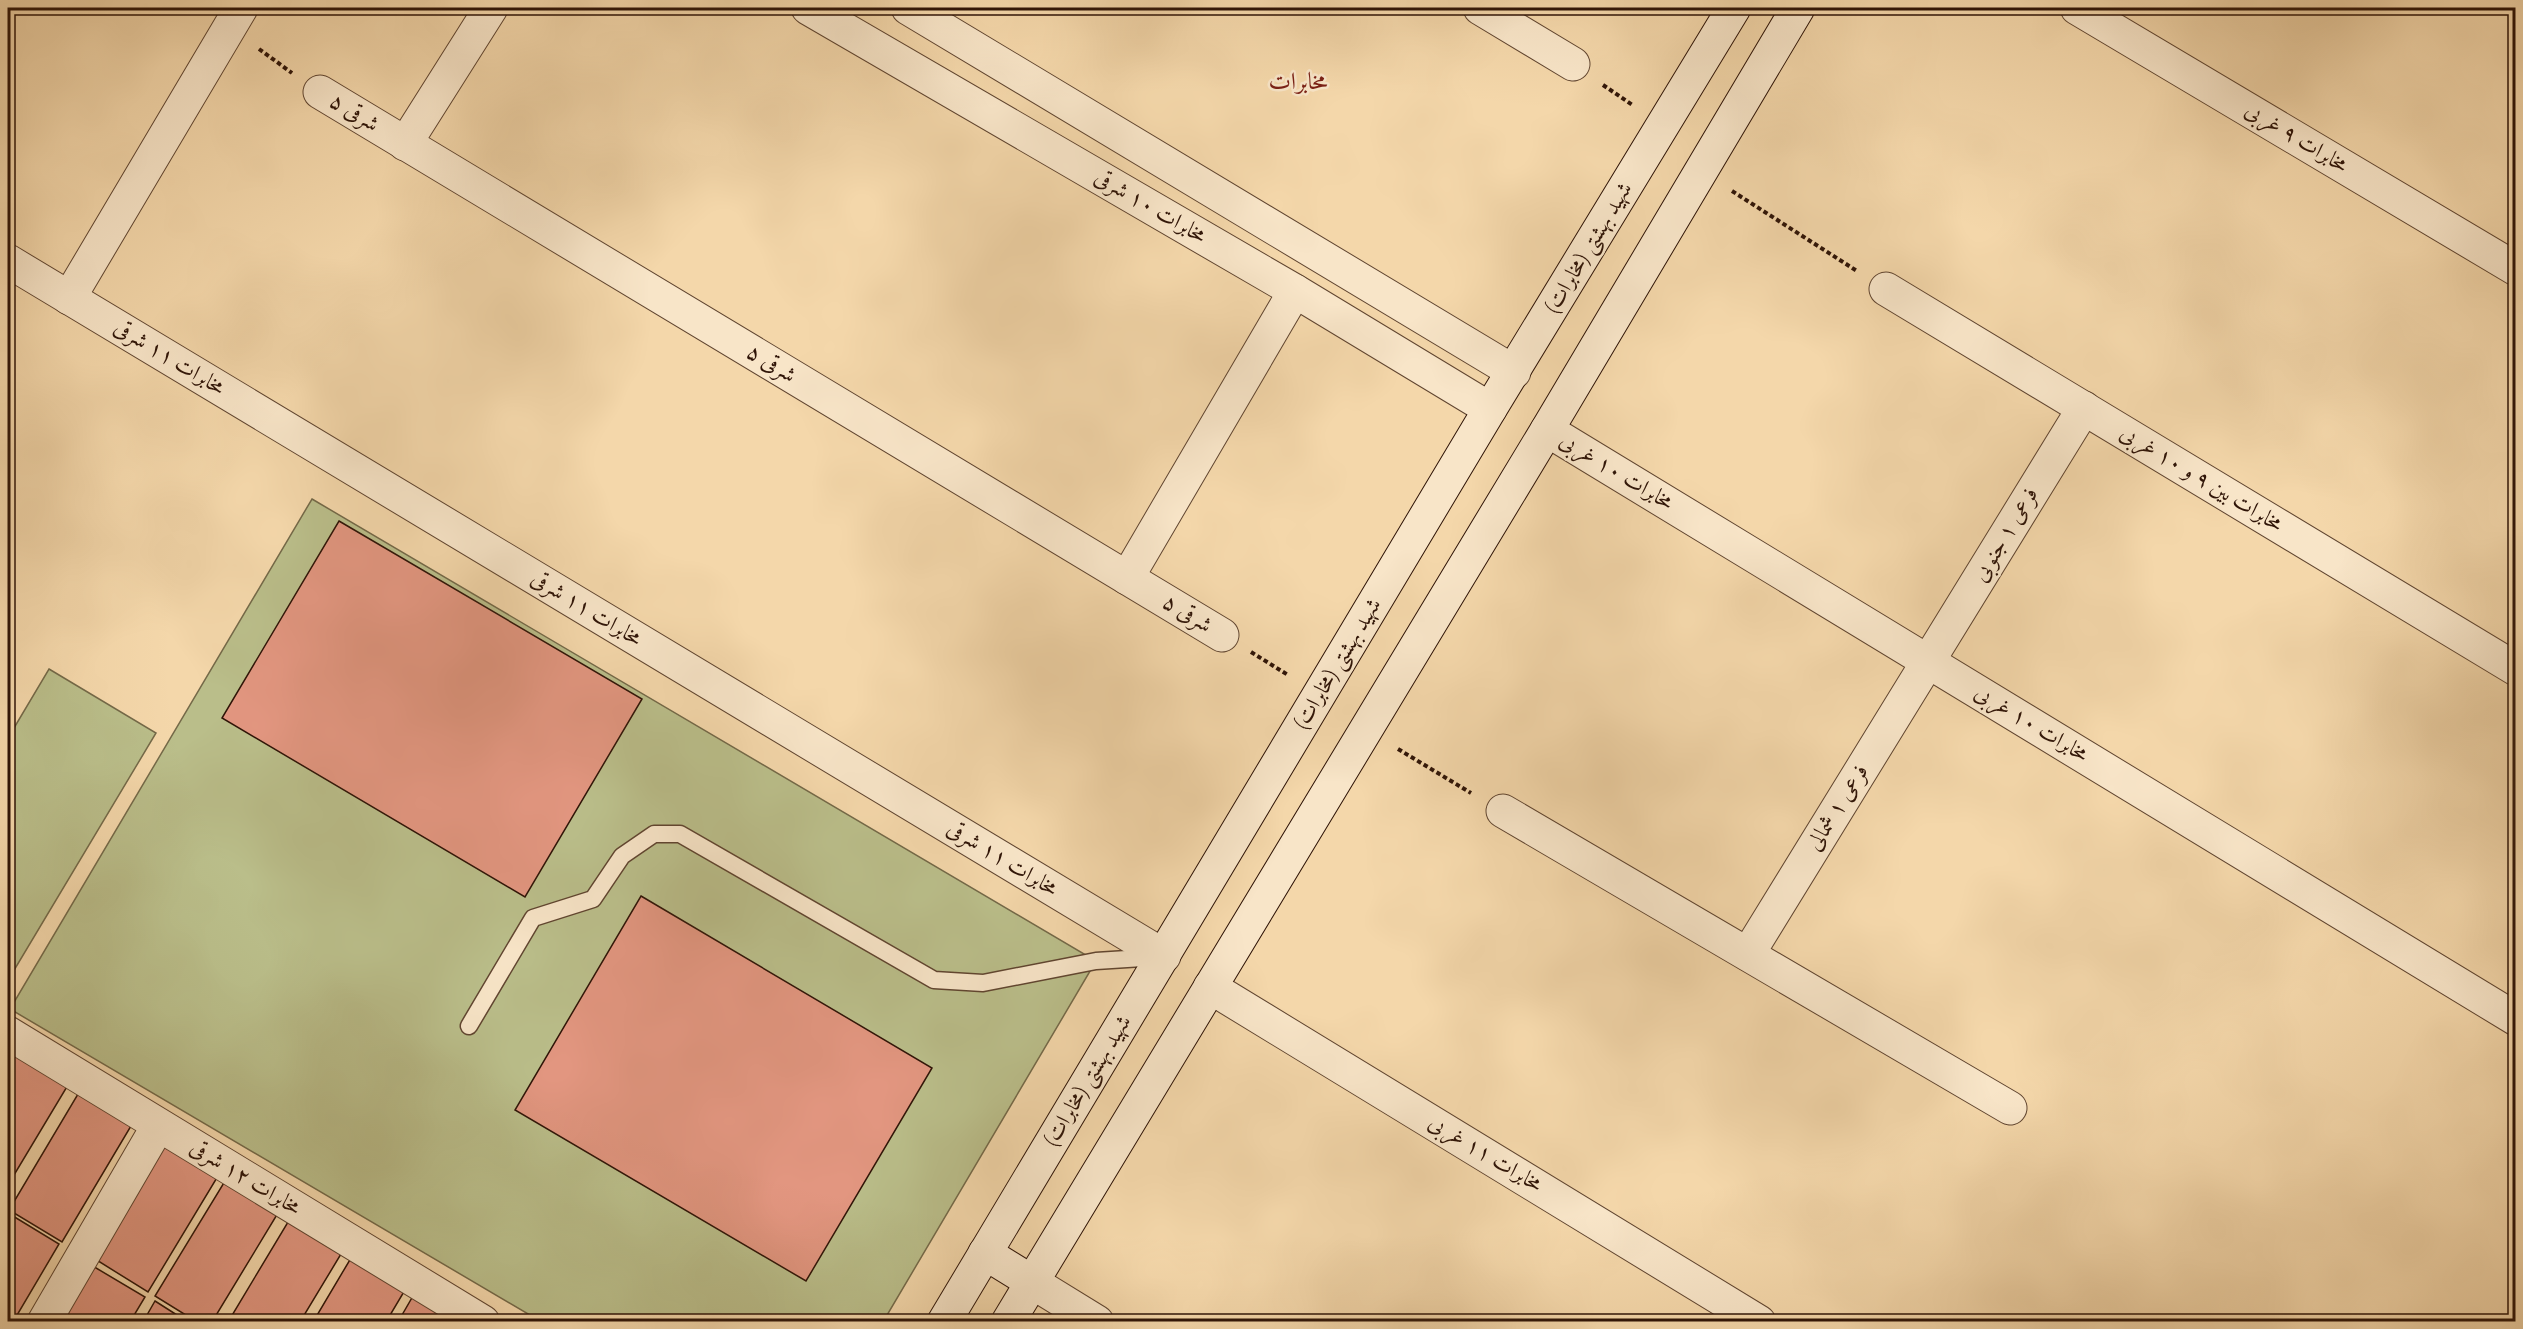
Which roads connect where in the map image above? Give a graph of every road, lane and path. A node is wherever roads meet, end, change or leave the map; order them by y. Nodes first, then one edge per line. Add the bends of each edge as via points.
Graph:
1 (491, 8) edge
2 (808, 8) edge
3 (908, 8) edge
4 (1480, 8) edge
5 (1734, 8) edge
6 (1798, 8) edge
7 (2077, 8) edge
8 (235, 18) edge
9 (1573, 64) joint
10 (320, 92) joint
11 (1663, 127) junction
12 (405, 144) junction
13 (1701, 171) junction
14 (8, 261) edge
15 (2516, 269) edge
16 (1886, 289) joint
17 (1295, 291) junction
18 (69, 298) junction
19 (1514, 372) junction
20 (2084, 408) junction
21 (1490, 409) junction
22 (1547, 430) junction
23 (1127, 578) junction
24 (1222, 635) joint
25 (1928, 662) junction
26 (2516, 669) edge
27 (1320, 694) junction
28 (1365, 730) junction
29 (1503, 811) joint
30 (1748, 954) junction
31 (1164, 956) junction
32 (1210, 987) junction
33 (2516, 1019) edge
34 (469, 1026) dead end
35 (8, 1033) edge
36 (2010, 1107) dead end
37 (158, 1126) junction
38 (985, 1253) junction
39 (1032, 1282) junction
40 (44, 1322) edge
41 (483, 1322) edge
42 (944, 1322) edge
43 (1008, 1322) edge
44 (1097, 1322) edge
45 (1759, 1322) edge

1 - 12 street
2 - 17 street, مخابرات ۱۰ شرقی
3 - 19 street, مخابرات ۱۰ شرقی
4 - 9 street
5 - 11 street, شهید بهشتی (مخابرات)
6 - 13 street
7 - 15 street, مخابرات ۹ غربی
8 - 10 path
8 - 18 street
9 - 11 path
10 - 12 street, شرقی ۵
11 - 19 street, شهید بهشتی (مخابرات)
12 - 23 street, شرقی ۵
13 - 16 path
13 - 22 street
14 - 18 street, مخابرات ۱۱ شرقی
16 - 20 street, مخابرات بین ۹ و ۱۰ غربی
17 - 21 street, مخابرات ۱۰ شرقی
17 - 23 street
18 - 31 street, مخابرات ۱۱ شرقی
19 - 21 street, شهید بهشتی (مخابرات)
20 - 25 street, فرعی ۱ جنوبی
20 - 26 street, مخابرات بین ۹ و ۱۰ غربی
21 - 27 street, شهید بهشتی (مخابرات)
22 - 25 street, مخابرات ۱۰ غربی
22 - 28 street
23 - 24 street, شرقی ۵
24 - 27 path
25 - 30 street, فرعی ۱ شمالی
25 - 33 street, مخابرات ۱۰ غربی
27 - 31 street, شهید بهشتی (مخابرات)
28 - 29 path
28 - 32 street
29 - 30 street
30 - 36 street
31 - 34 lane via 1096,961 983,983 934,980 680,834 654,834 622,856 593,899 533,918
31 - 38 street, شهید بهشتی (مخابرات)
32 - 39 street
32 - 45 street, مخابرات ۱۱ غربی
35 - 37 street, مخابرات ۱۲ شرقی
37 - 40 street
37 - 41 street, مخابرات ۱۲ شرقی
38 - 39 street
38 - 42 street, شهید بهشتی (مخابرات)
39 - 43 street
39 - 44 street

